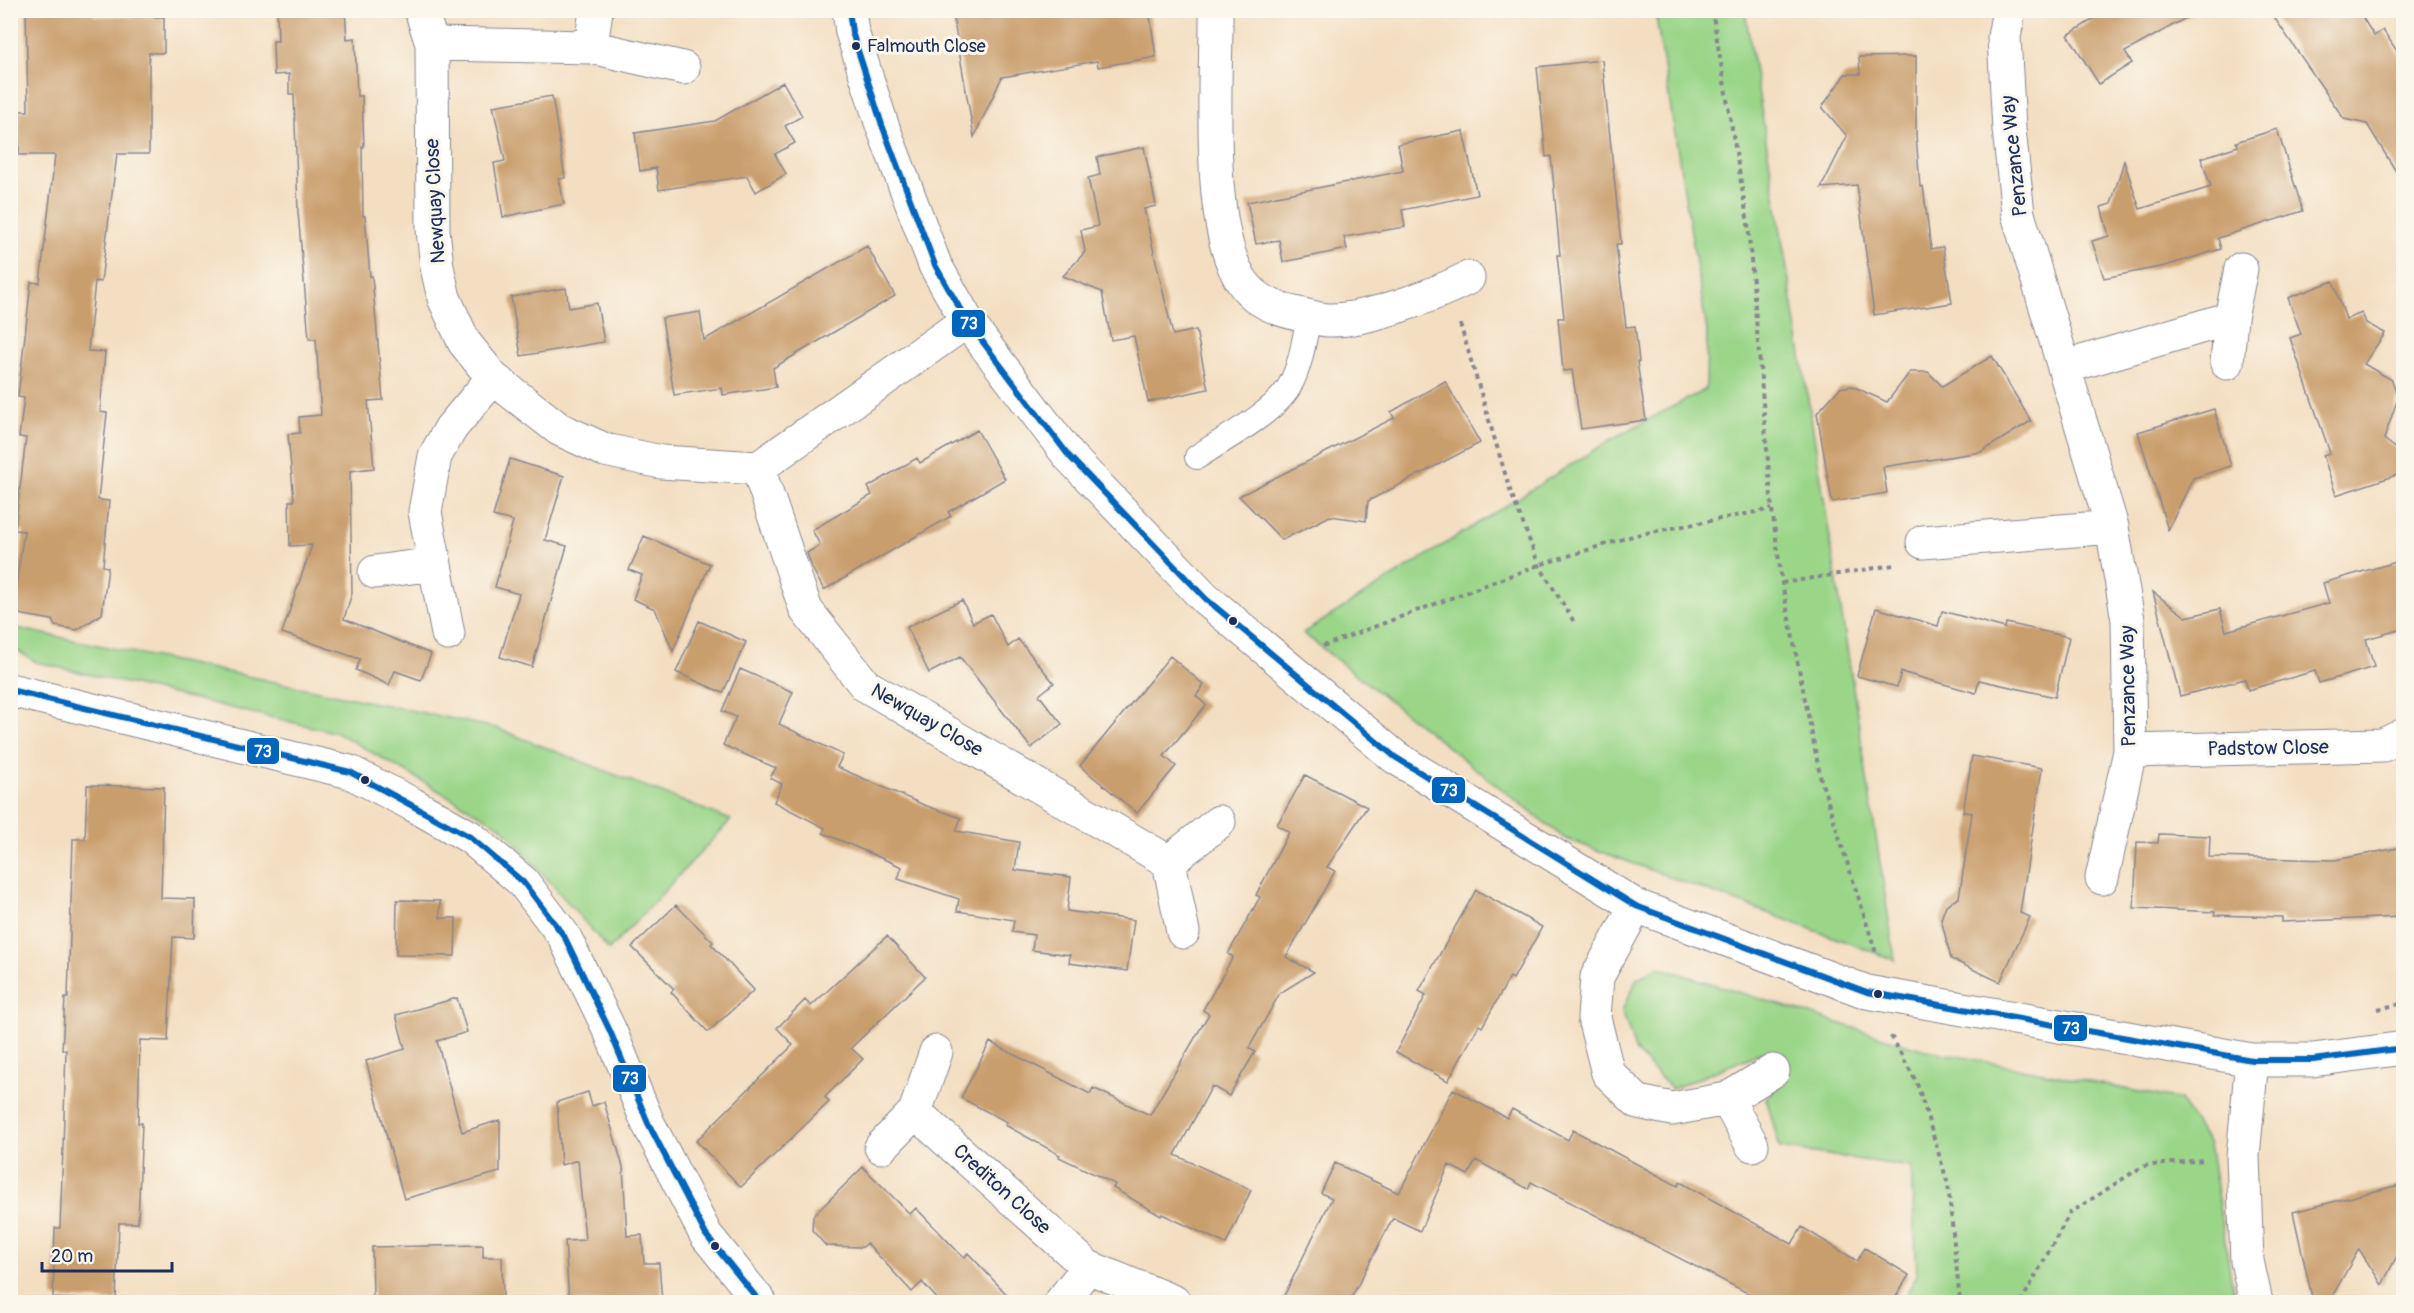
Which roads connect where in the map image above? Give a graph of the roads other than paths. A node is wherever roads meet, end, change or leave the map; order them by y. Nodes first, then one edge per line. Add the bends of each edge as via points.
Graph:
1 (421, 10) edge
2 (596, 10) edge
3 (849, 10) edge
4 (1216, 10) edge
5 (2009, 10) edge
6 (432, 44) junction
7 (591, 47) junction
8 (683, 68) dead end
9 (2241, 269) dead end
10 (1459, 283) road end
11 (1309, 316) junction
12 (2231, 318) junction
13 (967, 321) junction
14 (2227, 363) dead end
15 (2065, 367) junction
16 (493, 378) junction
17 (1197, 457) dead end
18 (758, 468) junction
19 (2112, 527) junction
20 (1923, 542) road end
21 (434, 564) junction
22 (375, 572) dead end
23 (448, 634) dead end
24 (10, 690) edge
25 (2403, 735) edge
26 (2130, 751) junction
27 (1219, 822) dead end
28 (1169, 862) junction
29 (2102, 878) dead end
30 (1636, 906) junction
31 (1183, 932) dead end
32 (2403, 1048) edge
33 (936, 1052) dead end
34 (2252, 1060) junction
35 (1773, 1071) dead end
36 (1727, 1099) junction
37 (915, 1112) junction
38 (1752, 1145) dead end
39 (881, 1147) dead end
40 (1088, 1267) junction
41 (760, 1302) edge
42 (1061, 1302) edge
43 (1174, 1302) edge
44 (2256, 1302) edge

1 - 6 street, Newquay Close
2 - 7 street
3 - 13 street via 852,32 882,125 935,265
4 - 11 street via 1216,165 1224,240 1244,285 1268,305
5 - 15 street, Penzance Way via 2004,37 2018,214
6 - 7 street
6 - 16 street, Newquay Close via 433,230 437,267 444,298 464,342
7 - 8 street
9 - 12 street
10 - 11 street via 1370,315 1329,321
11 - 17 lane via 1299,363 1277,402
12 - 14 street
12 - 15 street
13 - 18 street
13 - 30 street via 1069,456 1206,599 1395,757
15 - 19 street, Penzance Way
16 - 18 street, Newquay Close via 559,429 605,450 661,462
16 - 21 street via 451,428 435,456 425,512
18 - 28 street, Newquay Close via 806,610 865,685
19 - 20 street
19 - 26 street, Penzance Way via 2128,620
21 - 22 street
21 - 23 street
24 - 41 street via 350,772 470,837 523,882 564,936 610,1030 648,1123 706,1235
25 - 26 street, Padstow Close via 2383,745
26 - 29 street, Penzance Way
27 - 28 street
28 - 31 street
30 - 34 street via 1867,992
30 - 36 street via 1597,977 1594,1018 1608,1073 1638,1102 1672,1109
32 - 34 street via 2313,1060
33 - 37 street
34 - 44 street via 2243,1156 2247,1262
35 - 36 street
36 - 38 street
37 - 39 street
37 - 40 street, Crediton Close
40 - 42 street
40 - 43 street, Crediton Close

